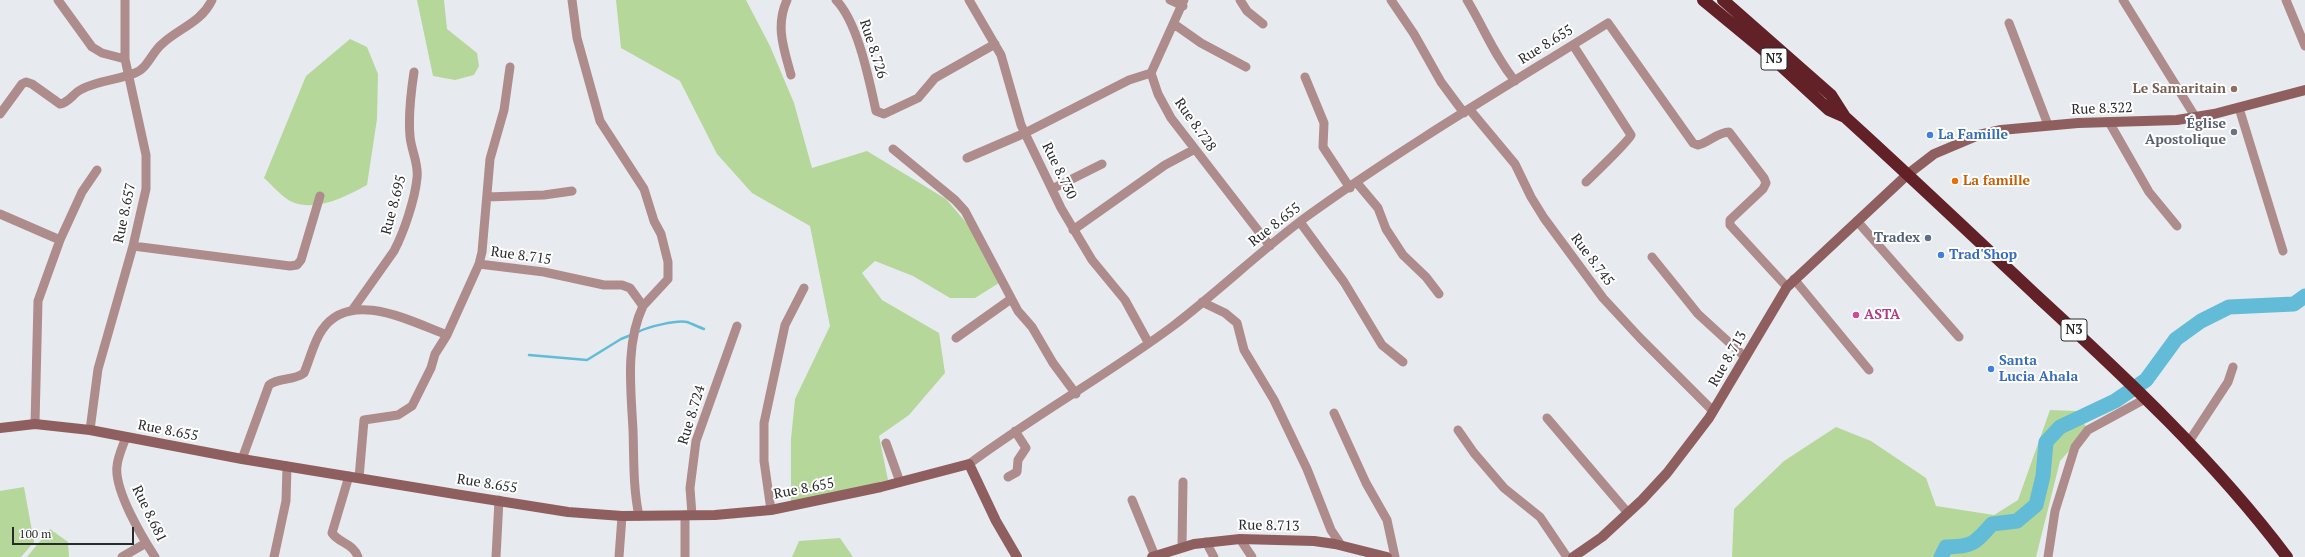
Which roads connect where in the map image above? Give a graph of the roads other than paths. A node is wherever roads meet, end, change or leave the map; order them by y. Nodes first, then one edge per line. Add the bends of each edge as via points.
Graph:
1 (58, 0) edge
2 (125, 0) edge
3 (212, 0) edge
4 (572, 0) edge
5 (788, 0) edge
6 (836, 0) edge
7 (969, 0) edge
8 (1170, 0) edge
9 (1240, 0) edge
10 (1391, 0) edge
11 (1467, 0) edge
12 (1704, 0) edge
13 (1723, 0) edge
14 (2123, 0) edge
15 (2286, 0) edge
16 (1183, 3) edge
17 (2009, 23) dead end
18 (1174, 24) junction
19 (1263, 24) dead end
20 (995, 44) junction
21 (1573, 45) junction
22 (2305, 46) edge
23 (125, 59) junction
24 (510, 67) dead end
25 (1246, 67) dead end
26 (414, 72) dead end
27 (1151, 73) junction
28 (127, 74) junction
29 (791, 75) dead end
30 (1304, 77) dead end
31 (1515, 81) junction
32 (2305, 90) edge
33 (2239, 108) junction
34 (1467, 111) junction
35 (0, 114) edge
36 (1845, 117) junction
37 (2196, 118) junction
38 (2109, 122) junction
39 (2048, 125) junction
40 (1025, 133) junction
41 (893, 149) dead end
42 (1195, 149) junction
43 (967, 158) dead end
44 (1102, 164) dead end
45 (97, 170) dead end
46 (1908, 174) junction
47 (1586, 182) dead end
48 (1353, 186) junction
49 (1052, 189) junction
50 (572, 191) dead end
51 (320, 196) dead end
52 (487, 197) junction
53 (0, 214) edge
54 (1856, 221) junction
55 (1300, 222) junction
56 (2176, 226) dead end
57 (1073, 230) junction
58 (60, 240) junction
59 (133, 246) junction
60 (1270, 246) junction
61 (2283, 252) dead end
62 (1652, 257) dead end
63 (479, 264) junction
64 (1794, 279) junction
65 (1787, 287) junction
66 (804, 288) dead end
67 (1439, 294) dead end
68 (1011, 299) junction
69 (1202, 302) junction
70 (644, 306) junction
71 (353, 309) junction
72 (737, 326) dead end
73 (447, 335) junction
74 (1959, 337) dead end
75 (956, 338) dead end
76 (1148, 342) junction
77 (1745, 356) junction
78 (1403, 362) dead end
79 (2233, 367) dead end
80 (1869, 370) dead end
81 (1076, 394) junction
82 (2145, 399) junction
83 (1713, 411) junction
84 (1334, 413) dead end
85 (1547, 418) dead end
86 (35, 424) junction
87 (0, 428) edge
88 (90, 430) junction
89 (1458, 430) dead end
90 (1015, 431) junction
91 (126, 437) junction
92 (886, 443) dead end
93 (2188, 443) junction
94 (242, 459) junction
95 (970, 464) junction
96 (287, 466) junction
97 (354, 477) junction
98 (1008, 477) dead end
99 (900, 482) junction
100 (1183, 482) dead end
101 (499, 500) junction
102 (1132, 500) dead end
103 (771, 510) junction
104 (1628, 513) junction
105 (689, 515) junction
106 (622, 516) junction
107 (639, 516) junction
108 (1240, 539) junction
109 (1206, 542) junction
110 (146, 543) junction
111 (1341, 545) junction
112 (1182, 547) junction
113 (2283, 555) edge
114 (1159, 556) edge
115 (122, 557) edge
116 (155, 557) edge
117 (274, 557) edge
118 (358, 557) edge
119 (496, 557) edge
120 (619, 557) edge
121 (685, 557) edge
122 (1017, 557) edge
123 (1214, 557) edge
124 (1252, 557) edge
125 (1386, 557) edge
126 (1395, 557) edge
127 (1567, 557) edge
128 (1573, 557) edge
129 (2048, 557) edge

1 - 23 street via 92,46 102,53
2 - 23 street, Rue 8.657
3 - 28 street via 203,15 162,43 141,69
4 - 70 street via 577,38 600,121 644,189 663,242 668,279
5 - 29 street via 780,18 780,28
6 - 20 street, Rue 8.726 via 846,12 865,63 876,111 884,114 918,98 935,78
7 - 20 street, Rue 8.730
8 - 16 street
9 - 19 street via 1247,11
10 - 34 street, Rue 8.745 via 1441,82
11 - 31 street via 1484,28 1499,61
12 - 36 highway, N3 via 1829,110
13 - 36 highway, N3 via 1831,95
14 - 37 street
15 - 22 street
16 - 18 street
17 - 39 street
18 - 25 street
18 - 27 street
20 - 40 street, Rue 8.730 via 1001,54 1014,105
21 - 31 street, Rue 8.655
21 - 47 street via 1631,135 1630,140
21 - 65 street, Rue 8.655 via 1608,23 1693,143 1698,146 1724,132 1729,132 1766,183 1764,189 1730,220 1730,225
23 - 28 street, Rue 8.657
24 - 52 street via 504,110 491,154
26 - 71 street, Rue 8.695 via 409,134 417,171 415,189 400,241
27 - 40 street via 1129,80
27 - 42 street, Rue 8.728 via 1158,94 1171,118
28 - 35 street via 79,90 66,103 60,104 26,82
28 - 59 street, Rue 8.657 via 147,167 145,198
30 - 48 street via 1324,123 1323,147
31 - 34 street, Rue 8.655
32 - 33 main road, Rue 8.322
33 - 37 main road, Rue 8.322
33 - 61 street
34 - 48 street, Rue 8.655
34 - 83 street, Rue 8.745 via 1515,164 1544,218 1604,298
36 - 46 highway, N3
37 - 38 main road, Rue 8.322
38 - 39 main road, Rue 8.322
38 - 56 street via 2149,192
39 - 46 main road, Rue 8.322 via 1979,135 1939,152
40 - 43 street
40 - 49 street, Rue 8.730
41 - 68 street via 965,211
42 - 57 street via 1165,165
42 - 60 street, Rue 8.728
44 - 49 street
45 - 58 street via 82,192
46 - 54 main road, Rue 8.713
46 - 82 highway, N3
48 - 55 street, Rue 8.655
48 - 67 street via 1378,208 1386,229 1403,255
49 - 57 street, Rue 8.730
50 - 52 street via 544,195
51 - 59 street via 301,260 297,265 233,260
52 - 63 street
53 - 58 street
54 - 64 main road, Rue 8.713
54 - 74 street
55 - 60 street, Rue 8.655
55 - 78 street via 1344,282 1382,345
57 - 76 street, Rue 8.730 via 1092,260 1120,292
58 - 86 street via 38,301
59 - 88 street, Rue 8.657 via 98,369
60 - 69 street, Rue 8.655
62 - 77 street via 1698,314
63 - 70 street, Rue 8.715 via 544,272 604,285 622,285 630,288
63 - 73 street, Rue 8.715
64 - 65 main road, Rue 8.713
64 - 80 street
65 - 77 main road, Rue 8.713
66 - 103 street via 785,325 764,424 764,461
68 - 75 street
68 - 81 street
69 - 76 street, Rue 8.655
69 - 111 street via 1225,313 1237,323 1244,350 1274,400 1307,469 1331,530
70 - 107 street via 639,316 630,374 633,455
71 - 73 street via 394,314
71 - 94 street via 341,313 322,329 300,377 269,385
72 - 105 street, Rue 8.724 via 696,441
73 - 97 street, Rue 8.715 via 435,354 431,368 412,406 398,415 364,420
76 - 81 street, Rue 8.655
77 - 83 main road, Rue 8.713
79 - 93 street via 2228,382
81 - 90 street, Rue 8.655
82 - 93 highway, N3
82 - 129 street via 2088,430 2075,447 2055,511
83 - 104 main road, Rue 8.713 via 1667,473
84 - 126 street via 1363,476 1388,520
85 - 104 street
86 - 87 main road, Rue 8.655
86 - 88 main road, Rue 8.655
88 - 91 main road, Rue 8.655
89 - 127 street via 1504,488 1540,517
90 - 95 street, Rue 8.655
90 - 98 street via 1026,448 1018,460 1017,472
91 - 94 main road, Rue 8.655
91 - 110 street, Rue 8.681 via 117,466 117,477 134,521
92 - 99 street
93 - 113 highway, N3 via 2231,487
94 - 96 main road, Rue 8.655
95 - 99 main road, Rue 8.655
95 - 122 main road via 996,521
96 - 97 main road, Rue 8.655
96 - 117 street via 286,501
97 - 101 main road, Rue 8.655
97 - 118 street via 332,533 353,547
99 - 103 main road, Rue 8.655
100 - 112 street
101 - 106 main road, Rue 8.655 via 568,512
101 - 119 street
102 - 114 street
103 - 105 main road, Rue 8.655 via 742,514
104 - 128 main road, Rue 8.713 via 1602,537
105 - 107 main road, Rue 8.655
105 - 121 street, Rue 8.724
106 - 107 main road, Rue 8.655
106 - 120 street
108 - 109 main road, Rue 8.713
108 - 111 main road, Rue 8.713 via 1297,540
108 - 124 street
109 - 112 main road, Rue 8.713
109 - 123 street
110 - 115 street
110 - 116 street, Rue 8.681
111 - 125 main road, Rue 8.713
112 - 114 main road, Rue 8.713

